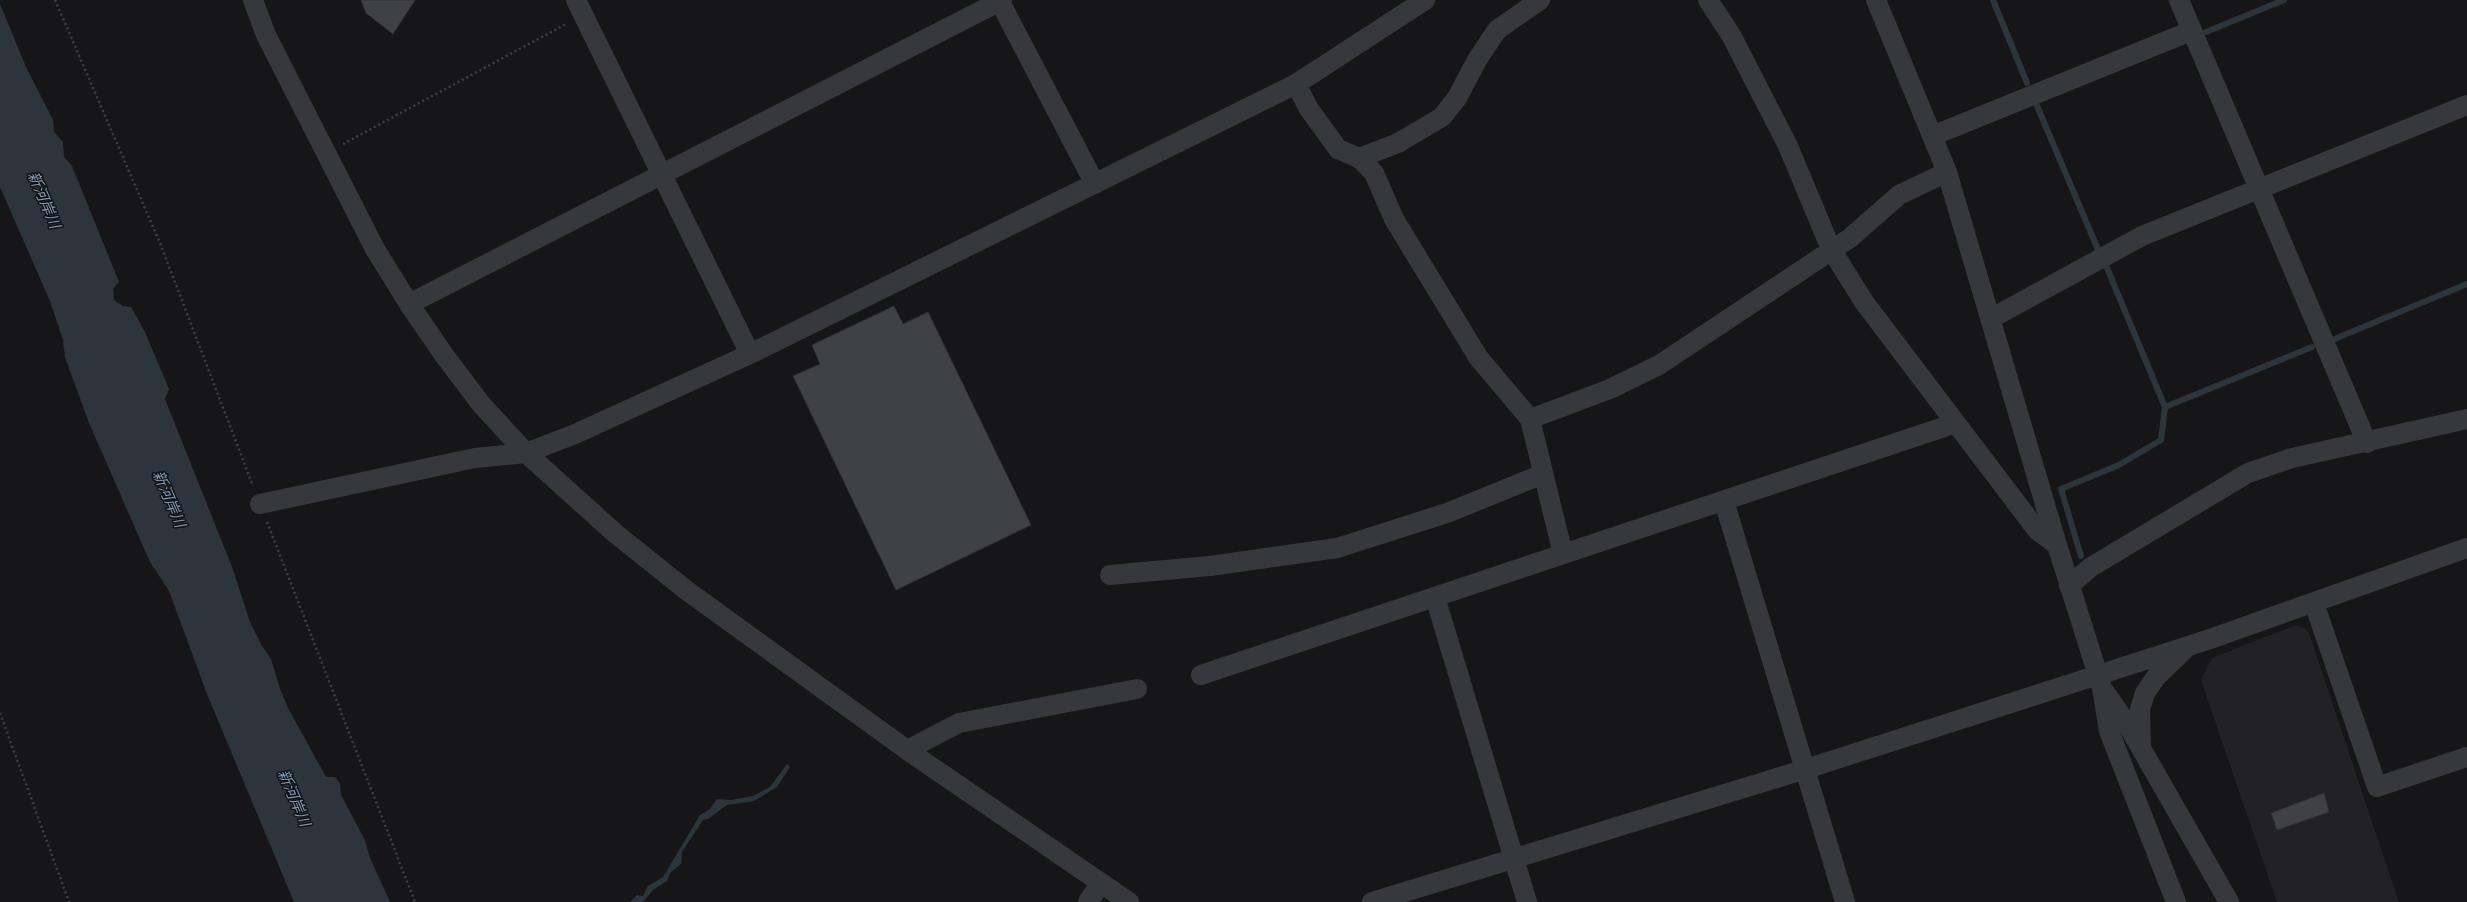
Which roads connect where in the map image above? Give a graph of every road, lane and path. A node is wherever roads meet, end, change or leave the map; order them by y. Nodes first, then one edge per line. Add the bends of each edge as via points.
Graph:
1 (55, 0) edge
2 (253, 0) edge
3 (1000, 0) edge
4 (1425, 0) edge
5 (1540, 0) edge
6 (1708, 0) edge
7 (1876, 0) edge
8 (2179, 0) edge
9 (580, 7) edge
10 (2191, 31) junction
11 (1296, 84) junction
12 (2467, 105) edge
13 (1932, 136) junction
14 (325, 154) junction
15 (1359, 158) junction
16 (1947, 172) junction
17 (662, 173) junction
18 (1095, 184) junction
19 (2260, 190) junction
20 (1831, 250) junction
21 (409, 304) junction
22 (1990, 319) junction
23 (750, 354) junction
24 (1530, 419) junction
25 (2467, 419) edge
26 (1956, 423) junction
27 (2367, 443) junction
28 (526, 453) junction
29 (1543, 474) junction
30 (1724, 501) junction
31 (260, 504) junction
32 (2057, 545) junction
33 (2467, 548) edge
34 (1563, 554) junction
35 (1110, 575) dead end
36 (2069, 586) junction
37 (1435, 597) junction
38 (2314, 603) junction
39 (2189, 646) junction
40 (1202, 675) dead end
41 (2100, 681) junction
42 (1137, 688) dead end
43 (0, 712) edge
44 (906, 750) junction
45 (2146, 757) junction
46 (2467, 757) edge
47 (1806, 769) junction
48 (1514, 858) junction
49 (1100, 883) junction
50 (69, 902) edge
51 (415, 902) edge
52 (1088, 902) edge
53 (1129, 902) edge
54 (1372, 902) edge
55 (1527, 902) edge
56 (1845, 902) edge
57 (2176, 902) edge
58 (2229, 902) edge

1 - 31 path via 160,243
2 - 14 street via 266,36
3 - 17 street
3 - 18 street
4 - 11 street
5 - 15 street via 1497,30 1476,60 1457,98 1442,117 1398,143
6 - 20 street via 1788,146
7 - 13 street
8 - 10 street
9 - 14 path
9 - 17 street
10 - 13 street
10 - 19 street
11 - 15 street via 1309,109 1338,149
11 - 18 street
12 - 19 street
13 - 16 street
14 - 21 street via 375,249
15 - 24 street via 1374,173 1394,219 1478,357
16 - 20 street via 1898,195 1850,238
16 - 22 street
17 - 21 street
17 - 23 street
18 - 23 street
19 - 22 street via 2142,236
19 - 27 street
20 - 24 street via 1658,365 1610,389
20 - 26 street via 1864,302
21 - 28 street via 481,404
22 - 32 street
23 - 28 street via 624,413
24 - 29 street
25 - 27 street
26 - 30 street
26 - 32 street via 2037,530
27 - 36 street via 2292,458 2248,472 2091,567
28 - 31 street via 475,458
28 - 44 street via 616,534 680,585
29 - 34 street
29 - 35 street via 1448,513 1337,548 1210,566
30 - 34 street
30 - 47 street
31 - 51 path
32 - 36 street
33 - 38 street
34 - 37 street
36 - 41 street
37 - 40 street
37 - 48 street
38 - 39 street
38 - 46 street via 2378,787
39 - 41 street
39 - 45 street via 2156,677 2142,701 2140,736
41 - 45 street
41 - 47 street
41 - 57 street via 2109,731
42 - 44 street via 958,722
43 - 50 path
44 - 49 street
45 - 58 street
47 - 48 street
47 - 56 street
48 - 54 street
48 - 55 street
49 - 52 street
49 - 53 street

